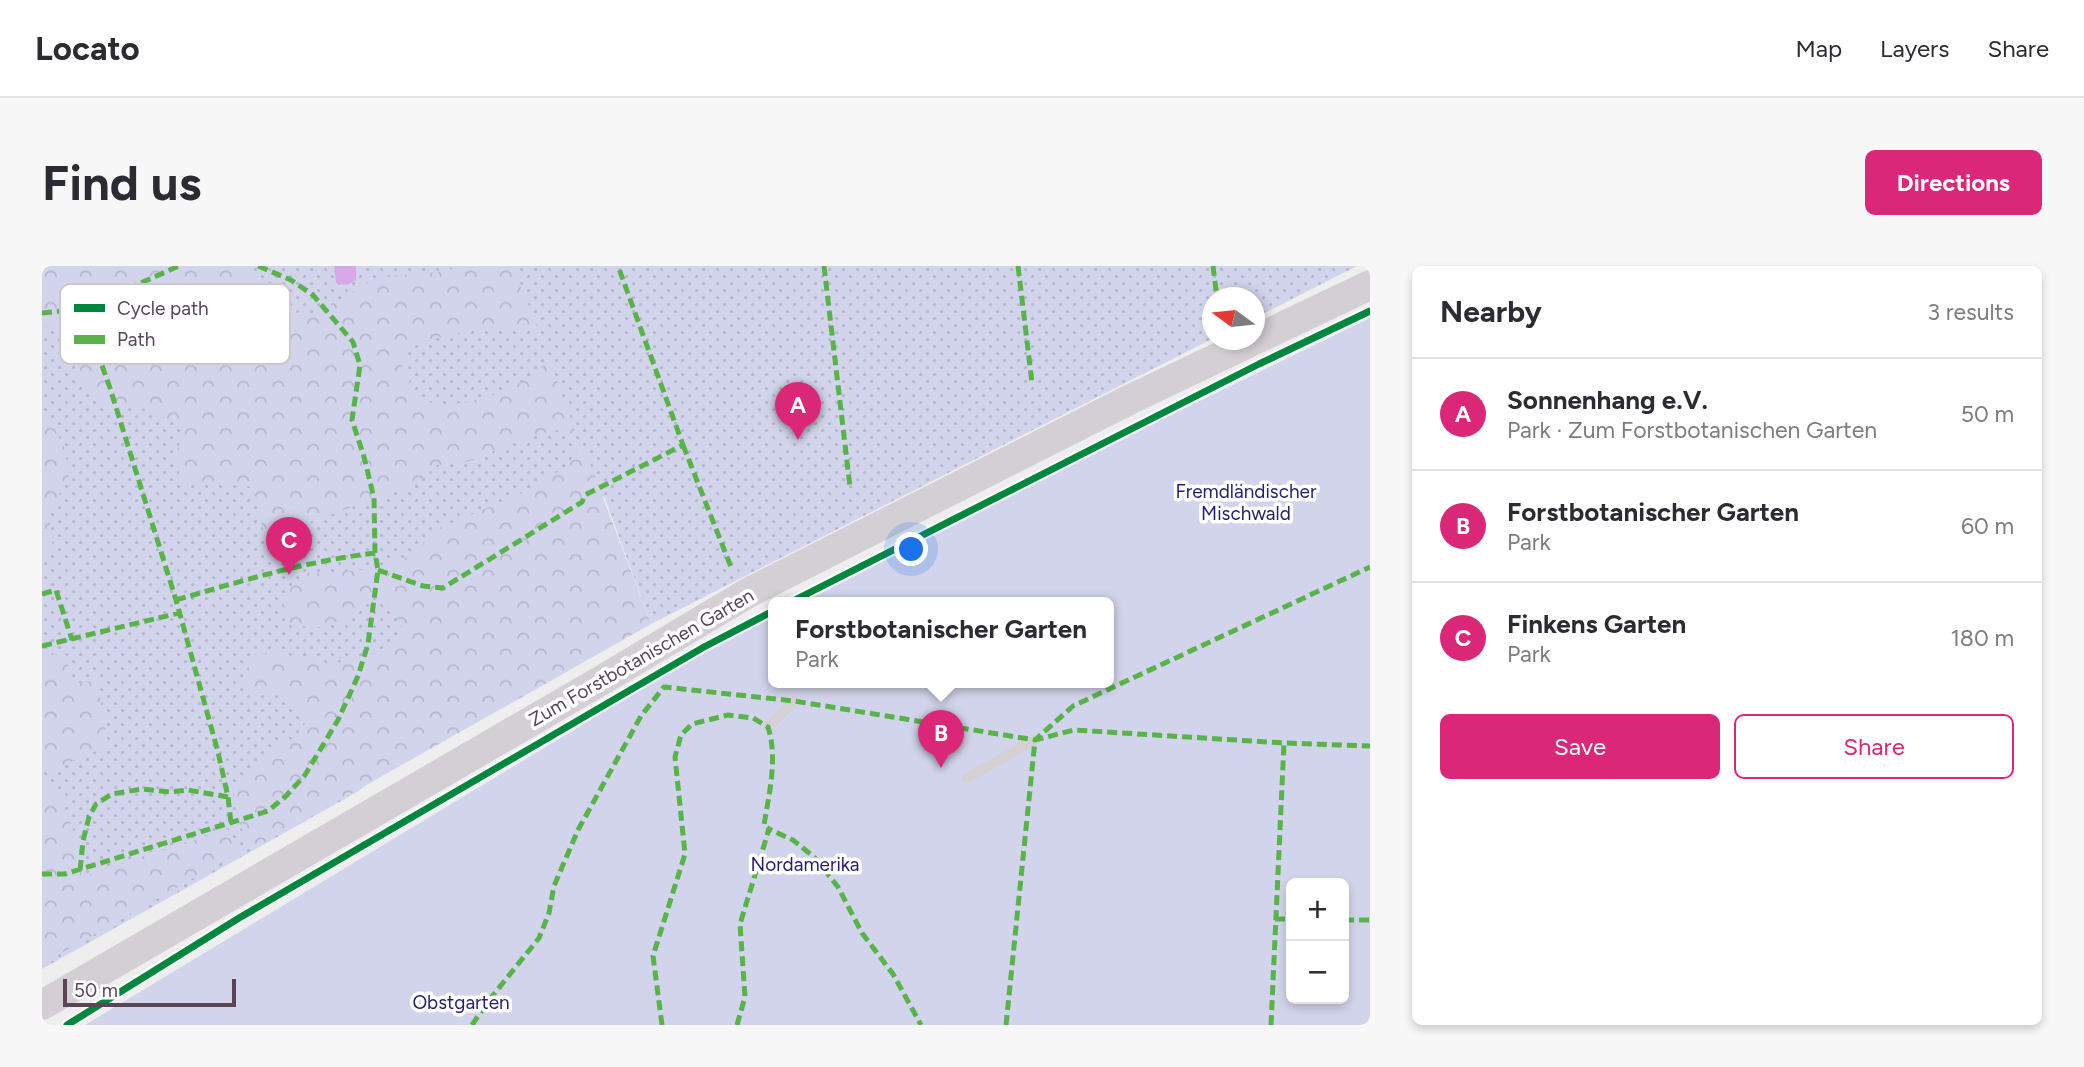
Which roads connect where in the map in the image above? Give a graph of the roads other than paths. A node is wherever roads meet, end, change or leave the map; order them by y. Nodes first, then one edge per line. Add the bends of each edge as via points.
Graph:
1 (1370, 285) edge
2 (794, 701) dead end
3 (768, 727) dead end
4 (1035, 740) dead end
5 (967, 778) dead end
6 (42, 1005) edge

1 - 6 main road, Zum Forstbotanischen Garten via 1131,398 748,593
2 - 3 lane
4 - 5 lane

